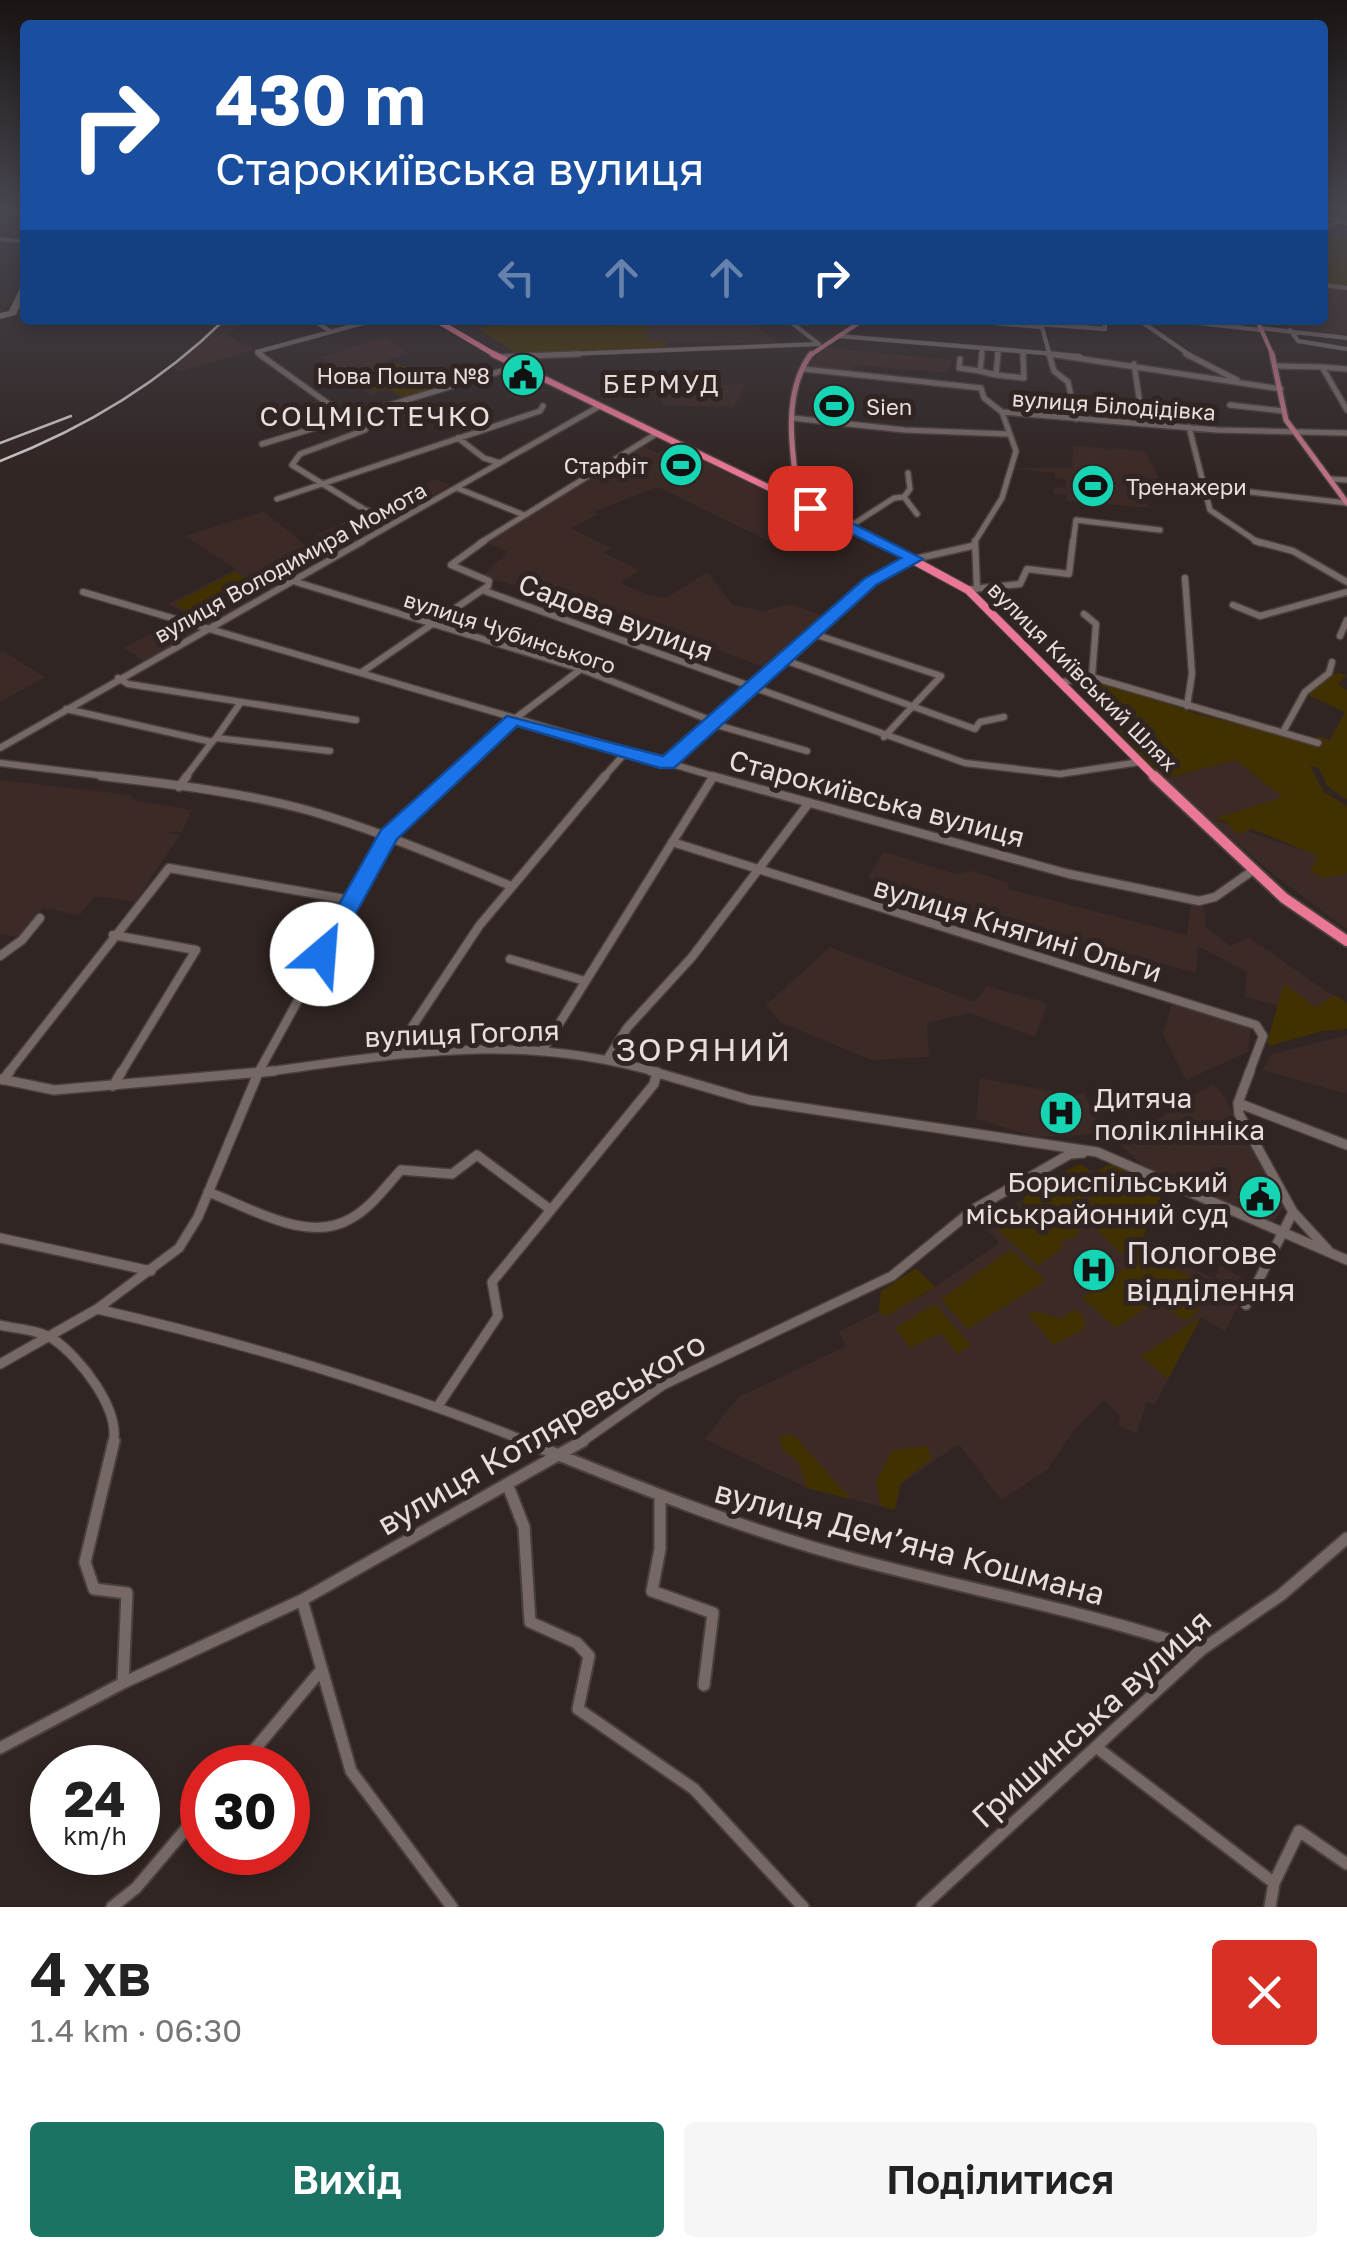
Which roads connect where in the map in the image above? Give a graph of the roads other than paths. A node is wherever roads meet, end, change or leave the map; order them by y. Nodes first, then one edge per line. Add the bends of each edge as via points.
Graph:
1 (321, 325) edge
2 (356, 325) edge
3 (447, 325) edge
4 (794, 325) edge
5 (855, 325) edge
6 (1040, 325) edge
7 (1053, 325) edge
8 (1105, 325) edge
9 (1145, 325) edge
10 (1259, 326) edge
11 (1290, 330) junction
12 (332, 332) junction
13 (838, 336) junction
14 (1347, 338) edge
15 (819, 344) junction
16 (982, 349) junction
17 (1347, 349) edge
18 (998, 350) junction
19 (1024, 352) junction
20 (1052, 354) junction
21 (501, 356) junction
22 (960, 359) dead end
23 (1134, 364) junction
24 (1277, 366) junction
25 (516, 367) junction
26 (1322, 367) junction
27 (1347, 368) edge
28 (804, 369) junction
29 (980, 371) junction
30 (996, 375) junction
31 (1238, 381) junction
32 (1281, 389) junction
33 (1230, 405) dead end
34 (543, 406) dead end
35 (598, 407) junction
36 (1347, 410) edge
37 (1283, 411) junction
38 (1002, 412) junction
39 (349, 418) junction
40 (792, 418) junction
41 (1076, 418) junction
42 (1143, 424) junction
43 (1189, 428) junction
44 (1294, 433) junction
45 (1347, 433) edge
46 (656, 434) junction
47 (1008, 434) junction
48 (458, 438) junction
49 (262, 444) dead end
50 (500, 463) junction
51 (908, 473) dead end
52 (1330, 479) junction
53 (1347, 480) edge
54 (322, 485) junction
55 (1207, 487) junction
56 (457, 488) junction
57 (904, 497) junction
58 (277, 499) dead end
59 (793, 500) junction
60 (1347, 503) edge
61 (382, 514) dead end
62 (918, 514) dead end
63 (524, 515) junction
64 (849, 527) junction
65 (1160, 530) dead end
66 (972, 546) junction
67 (915, 559) junction
68 (1185, 578) dead end
69 (296, 582) junction
70 (1347, 582) edge
71 (972, 589) junction
72 (482, 590) junction
73 (84, 592) dead end
74 (1347, 592) edge
75 (1233, 605) dead end
76 (1084, 614) dead end
77 (1347, 620) edge
78 (432, 624) junction
79 (209, 628) junction
80 (812, 633) junction
81 (1340, 636) dead end
82 (782, 658) junction
83 (1332, 662) dead end
84 (580, 669) junction
85 (362, 672) junction
86 (1092, 677) junction
87 (118, 678) junction
88 (1062, 682) junction
89 (750, 688) junction
90 (241, 702) junction
91 (1187, 706) junction
92 (916, 707) junction
93 (66, 709) junction
94 (1004, 718) dead end
95 (356, 720) dead end
96 (513, 720) junction
97 (711, 722) junction
98 (1283, 732) junction
99 (884, 737) junction
100 (214, 740) junction
101 (1318, 743) dead end
102 (0, 748) edge
103 (330, 751) dead end
104 (807, 751) dead end
105 (626, 752) junction
106 (1140, 762) junction
107 (0, 763) edge
108 (667, 764) junction
109 (713, 777) junction
110 (179, 787) junction
111 (808, 804) junction
112 (388, 835) junction
113 (672, 842) junction
114 (754, 871) junction
115 (1252, 872) junction
116 (511, 886) junction
117 (350, 900) junction
118 (40, 918) dead end
119 (113, 934) junction
120 (1347, 942) edge
121 (0, 956) edge
122 (510, 959) dead end
123 (585, 981) junction
124 (544, 1048) junction
125 (406, 1053) junction
126 (608, 1058) junction
127 (658, 1072) junction
128 (259, 1073) junction
129 (1, 1080) edge
130 (113, 1086) junction
131 (1238, 1103) junction
132 (1347, 1145) edge
133 (1098, 1152) junction
134 (208, 1192) junction
135 (551, 1210) junction
136 (1293, 1212) junction
137 (1280, 1233) junction
138 (0, 1238) edge
139 (1331, 1253) junction
140 (1347, 1260) edge
141 (151, 1271) junction
142 (1246, 1305) dead end
143 (96, 1308) junction
144 (0, 1325) edge
145 (51, 1338) junction
146 (0, 1364) edge
147 (438, 1406) junction
148 (562, 1456) junction
149 (508, 1486) junction
150 (660, 1498) junction
151 (1347, 1538) edge
152 (302, 1600) junction
153 (1202, 1650) junction
154 (322, 1669) junction
155 (123, 1683) junction
156 (704, 1685) dead end
157 (258, 1745) edge
158 (1096, 1747) junction
159 (0, 1748) edge
160 (180, 1836) edge
161 (1347, 1864) edge
162 (1274, 1883) junction
163 (112, 1907) edge
164 (452, 1907) edge
165 (803, 1907) edge
166 (922, 1907) edge
167 (1270, 1907) edge

1 - 12 street
2 - 12 street
3 - 21 highway, вулиця Київський Шлях
4 - 15 street
5 - 13 main road
6 - 20 street
7 - 8 street
9 - 31 street
10 - 11 street
10 - 24 main road
11 - 14 street
11 - 17 street via 1301,342
12 - 39 street via 257,352
13 - 15 main road
13 - 16 street
15 - 21 street
15 - 28 main road
16 - 18 street
16 - 29 street
18 - 19 street
18 - 30 street
19 - 20 street
19 - 30 street via 1024,378
20 - 23 street
20 - 41 street via 1054,371 1068,382
21 - 25 highway, вулиця Київський Шлях
22 - 29 street via 959,368
23 - 31 street
23 - 42 street
24 - 26 street
24 - 32 main road
25 - 35 highway, вулиця Київський Шлях
25 - 39 street
26 - 27 street
26 - 36 street
28 - 38 street via 982,388
28 - 40 main road
29 - 30 street
31 - 32 street
32 - 37 main road
33 - 37 street
34 - 48 street
35 - 46 highway, вулиця Київський Шлях
35 - 50 street, вулиця Володимира Момота
37 - 44 main road
38 - 41 street, вулиця Білодідівка
38 - 47 street, вулиця Білодідівка
39 - 49 street
39 - 54 street via 363,432 292,460
40 - 47 street
40 - 59 main road via 798,496
41 - 42 street, вулиця Білодідівка
42 - 43 street, вулиця Білодідівка
43 - 44 street, вулиця Білодідівка
43 - 55 street
44 - 45 street, вулиця Білодідівка
44 - 52 main road
46 - 59 highway, вулиця Київський Шлях
46 - 63 street
47 - 66 street, вулиця Білодідівка via 1016,451 1011,475
48 - 50 street
48 - 54 street
50 - 56 street, вулиця Володимира Момота
51 - 57 street
52 - 53 street
52 - 60 main road
54 - 58 street
54 - 61 street
55 - 60 street
55 - 70 street via 1210,510 1260,544 1292,551
56 - 63 street
56 - 69 street, вулиця Володимира Момота
57 - 62 street
57 - 64 street
59 - 64 highway, вулиця Київський Шлях
63 - 72 street, Садова вулиця via 452,561 489,581
64 - 67 highway, вулиця Київський Шлях
65 - 71 street via 1076,520 1069,574 1024,570 1020,584
66 - 67 street
66 - 71 street
67 - 71 highway, вулиця Київський Шлях
67 - 80 street via 893,565
68 - 91 street via 1191,604 1186,638 1195,672
69 - 78 street, вулиця Чубинського
69 - 79 street, вулиця Володимира Момота
71 - 88 highway, вулиця Київський Шлях
72 - 78 street
72 - 89 street, Садова вулиця
73 - 79 street, Старокиївська вулиця
74 - 75 street via 1260,616
76 - 86 street via 1096,624
77 - 81 street
78 - 84 street, вулиця Чубинського
78 - 85 street
79 - 85 street, Старокиївська вулиця
79 - 87 street, вулиця Володимира Момота
80 - 82 street
80 - 92 street via 942,679
82 - 89 street
82 - 92 street
83 - 98 street
84 - 96 street
84 - 97 street, вулиця Чубинського
85 - 96 street, Старокиївська вулиця
86 - 88 street
86 - 91 street
87 - 90 street
87 - 93 street, вулиця Володимира Момота
88 - 106 highway, вулиця Київський Шлях
89 - 97 street
89 - 99 street, Садова вулиця
90 - 95 street
90 - 100 street
91 - 98 street
92 - 94 street via 975,728
92 - 99 street
93 - 100 street
93 - 102 street, вулиця Володимира Момота
96 - 105 street, Старокиївська вулиця
96 - 112 street
97 - 104 street, вулиця Чубинського
97 - 108 street
98 - 101 street
99 - 106 street, Садова вулиця via 965,763 1028,774
100 - 103 street
100 - 110 street
105 - 108 street, Старокиївська вулиця
105 - 116 street
106 - 115 highway, вулиця Київський Шлях
107 - 110 street
108 - 109 street, Старокиївська вулиця
109 - 111 street, Старокиївська вулиця
109 - 113 street
110 - 112 street via 301,808
111 - 114 street
111 - 115 street, Старокиївська вулиця via 1175,899 1215,897
112 - 116 street
112 - 117 street
113 - 114 street, вулиця Княгині Ольги
113 - 123 street
114 - 126 street
114 - 131 street, вулиця Княгині Ольги via 1256,1025 1263,1036
115 - 120 highway, вулиця Київський Шлях
116 - 125 street via 420,1008 404,1039
117 - 119 street via 168,868
117 - 128 street
118 - 121 street
119 - 129 street
119 - 130 street via 196,950
122 - 123 street
123 - 124 street
124 - 125 street, вулиця Гоголя
124 - 126 street, вулиця Гоголя
125 - 128 street, вулиця Гоголя
126 - 127 street, вулиця Гоголя
127 - 133 street, вулиця Гоголя via 750,1100
127 - 135 street
128 - 130 street, вулиця Гоголя
128 - 134 street
129 - 130 street, вулиця Гоголя via 54,1090
131 - 132 street
131 - 136 street
133 - 137 street, вулиця Гоголя
133 - 148 street, вулиця Котляревського via 1070,1154 1047,1166 974,1209 892,1276 662,1386
134 - 135 street via 320,1227 360,1213 400,1170 452,1174 478,1155
134 - 141 street via 191,1233
135 - 147 street via 492,1282 498,1316
136 - 137 street
136 - 139 street
137 - 139 street, вулиця Гоголя
137 - 142 street
138 - 141 street
139 - 140 street, вулиця Гоголя
141 - 143 street
143 - 145 street
143 - 147 street, вулиця Демʼяна Кошмана via 272,1352
144 - 145 street
145 - 146 street
145 - 155 street via 92,1376 116,1433 85,1562 94,1589 126,1592
147 - 148 street, вулиця Демʼяна Кошмана
148 - 149 street, вулиця Котляревського
148 - 150 street, вулиця Демʼяна Кошмана
149 - 152 street, вулиця Котляревського
149 - 165 street via 524,1527 530,1622 589,1656 578,1708 694,1789
150 - 153 street, вулиця Демʼяна Кошмана via 854,1558 1116,1622
150 - 156 street via 652,1591 713,1614
151 - 153 street, Гришинська вулиця via 1282,1595
152 - 154 street
152 - 155 street, вулиця Котляревського
153 - 158 street, Гришинська вулиця
154 - 157 street
154 - 164 street via 351,1771
155 - 159 street, вулиця Котляревського
158 - 162 street
158 - 166 street, Гришинська вулиця
160 - 163 street
161 - 162 street via 1299,1831
162 - 167 street

